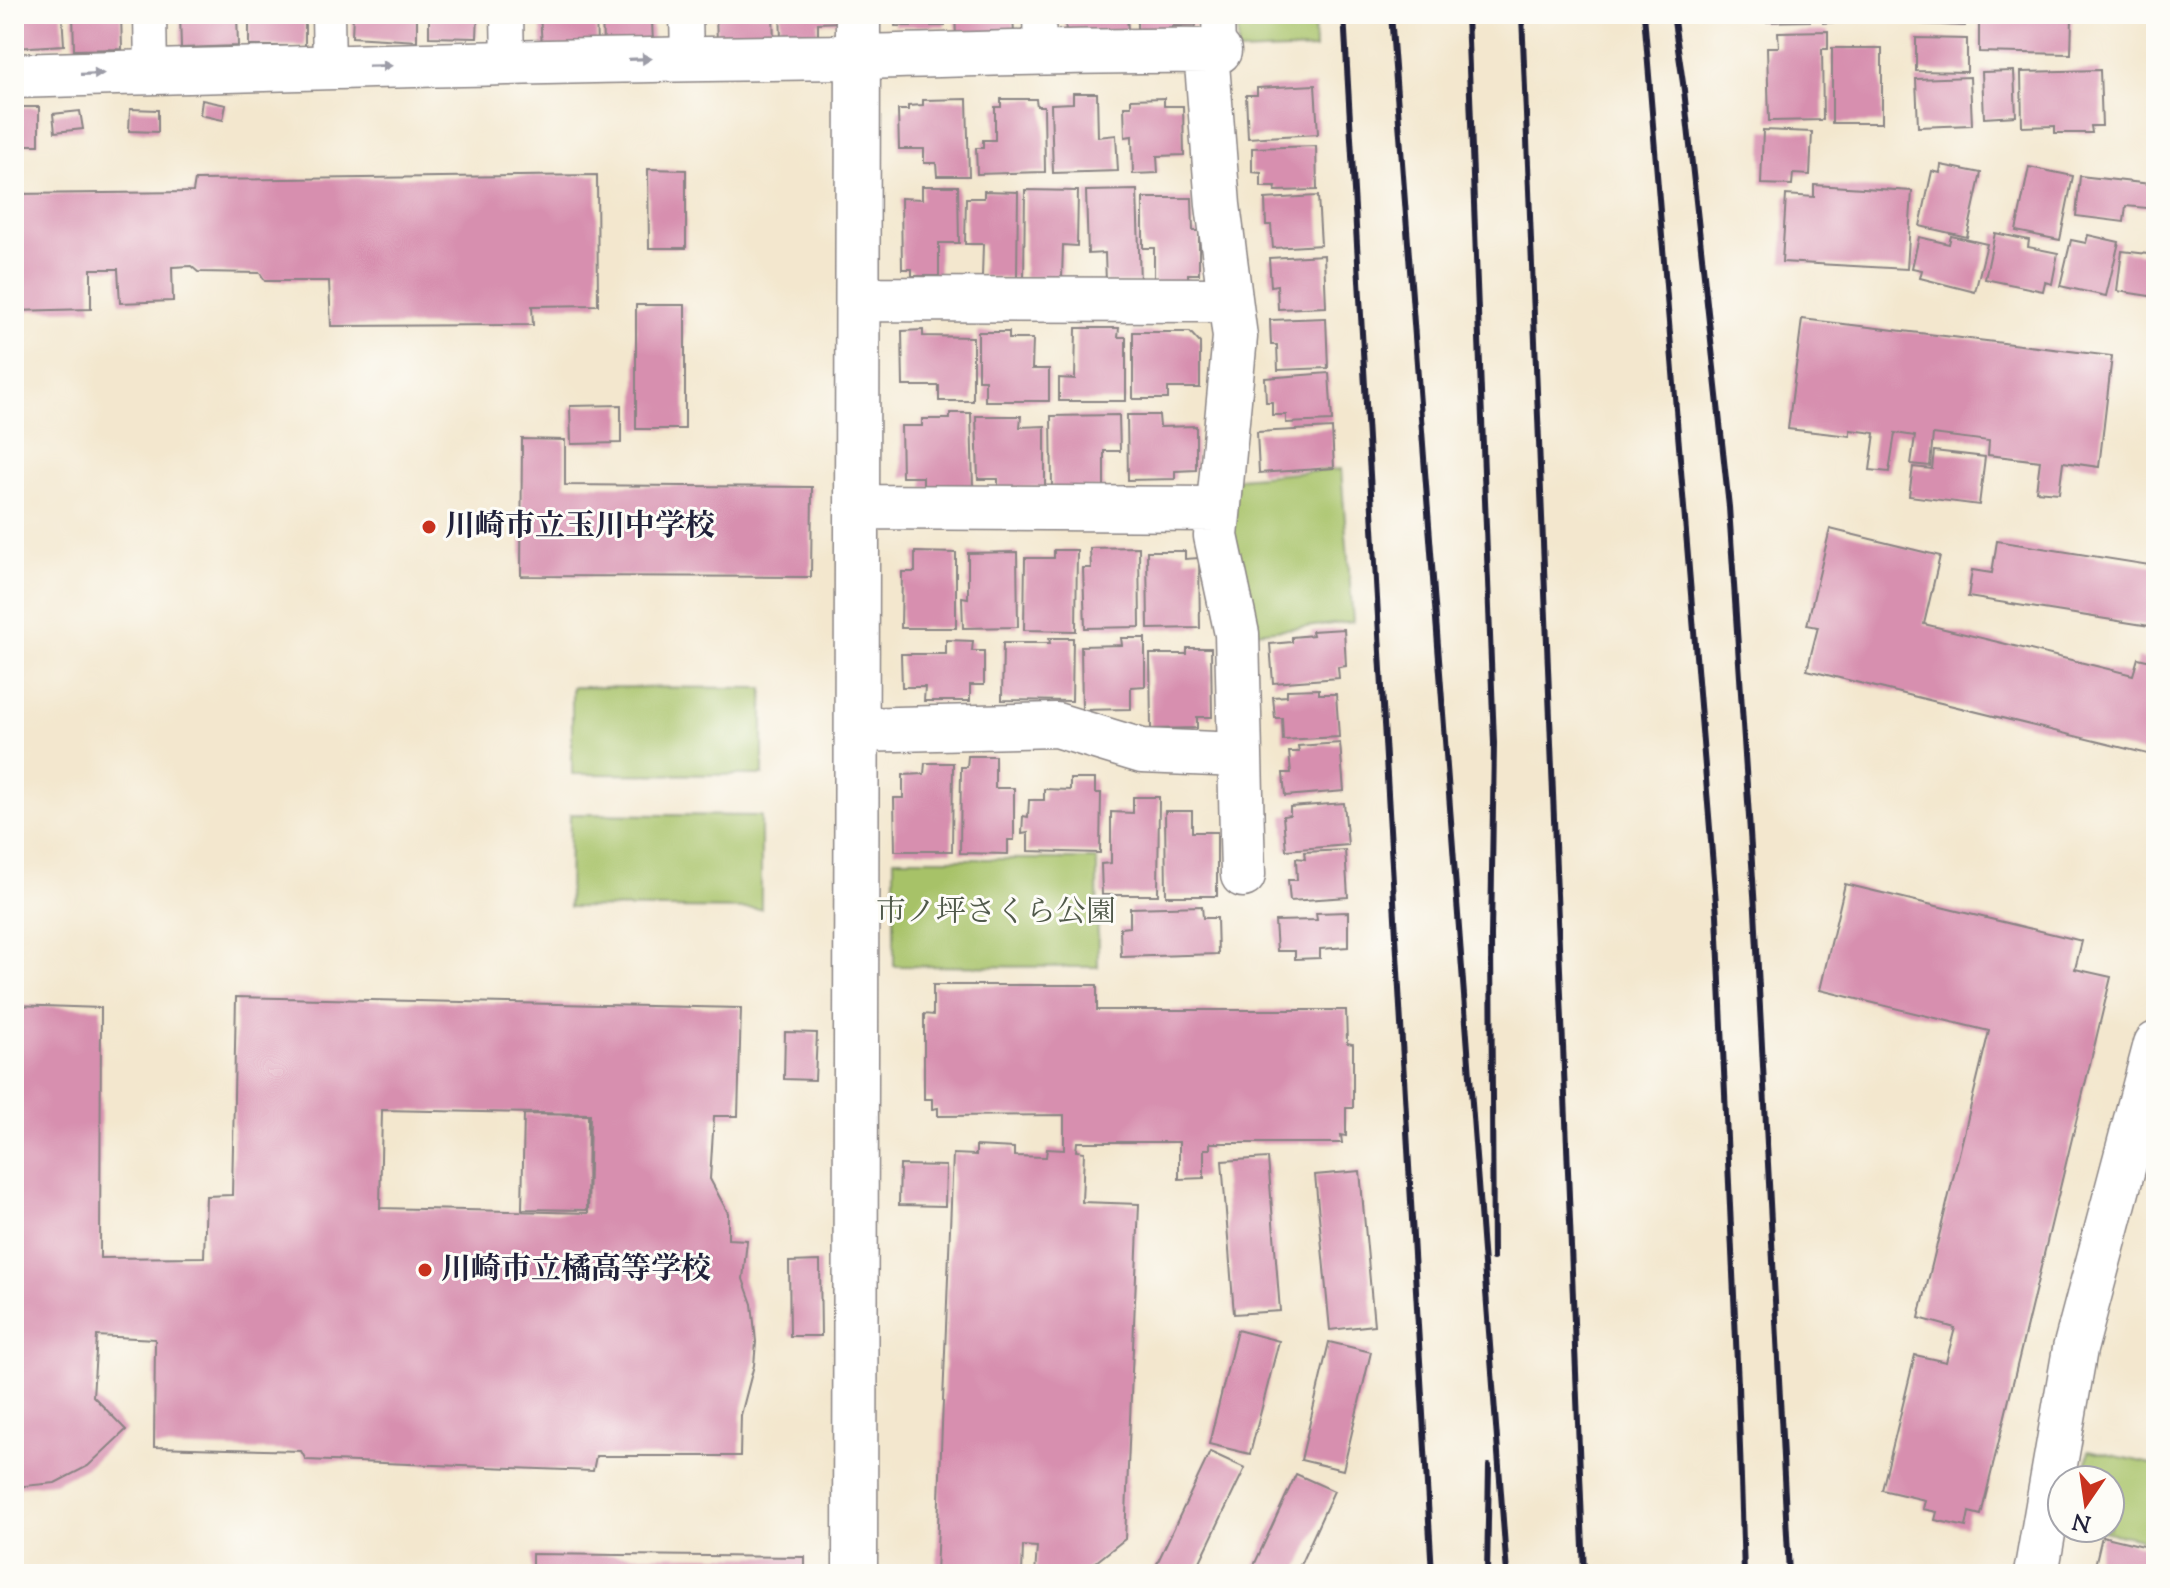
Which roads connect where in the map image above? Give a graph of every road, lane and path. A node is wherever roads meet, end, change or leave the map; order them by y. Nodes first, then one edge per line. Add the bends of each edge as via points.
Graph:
1 (150, 14) edge
2 (328, 14) edge
3 (507, 14) edge
4 (686, 14) edge
5 (858, 14) edge
6 (1040, 32) edge
7 (1214, 39) edge
8 (687, 57) junction
9 (858, 57) junction
10 (508, 64) junction
11 (329, 67) junction
12 (151, 72) junction
13 (14, 76) edge
14 (858, 299) junction
15 (1230, 300) junction
16 (857, 507) junction
17 (1218, 509) junction
18 (857, 730) junction
19 (1240, 755) junction
20 (1243, 875) dead end
21 (2156, 1044) edge
22 (855, 1574) edge
23 (2036, 1574) edge

1 - 12 lane
2 - 11 lane
3 - 10 lane
4 - 8 lane
5 - 9 street
6 - 7 street
6 - 9 street
7 - 15 street via 1218,205
8 - 9 street
10 -> 8 street
9 - 14 street
11 -> 10 street
11 - 12 street
13 -> 12 street
14 - 15 street
14 - 16 street
15 - 17 street via 1235,337
16 - 17 street
16 - 18 street
17 - 19 street via 1216,536 1237,634
18 - 19 street via 1056,725 1142,751
18 - 22 street
19 - 20 street
21 - 23 street via 2075,1349

